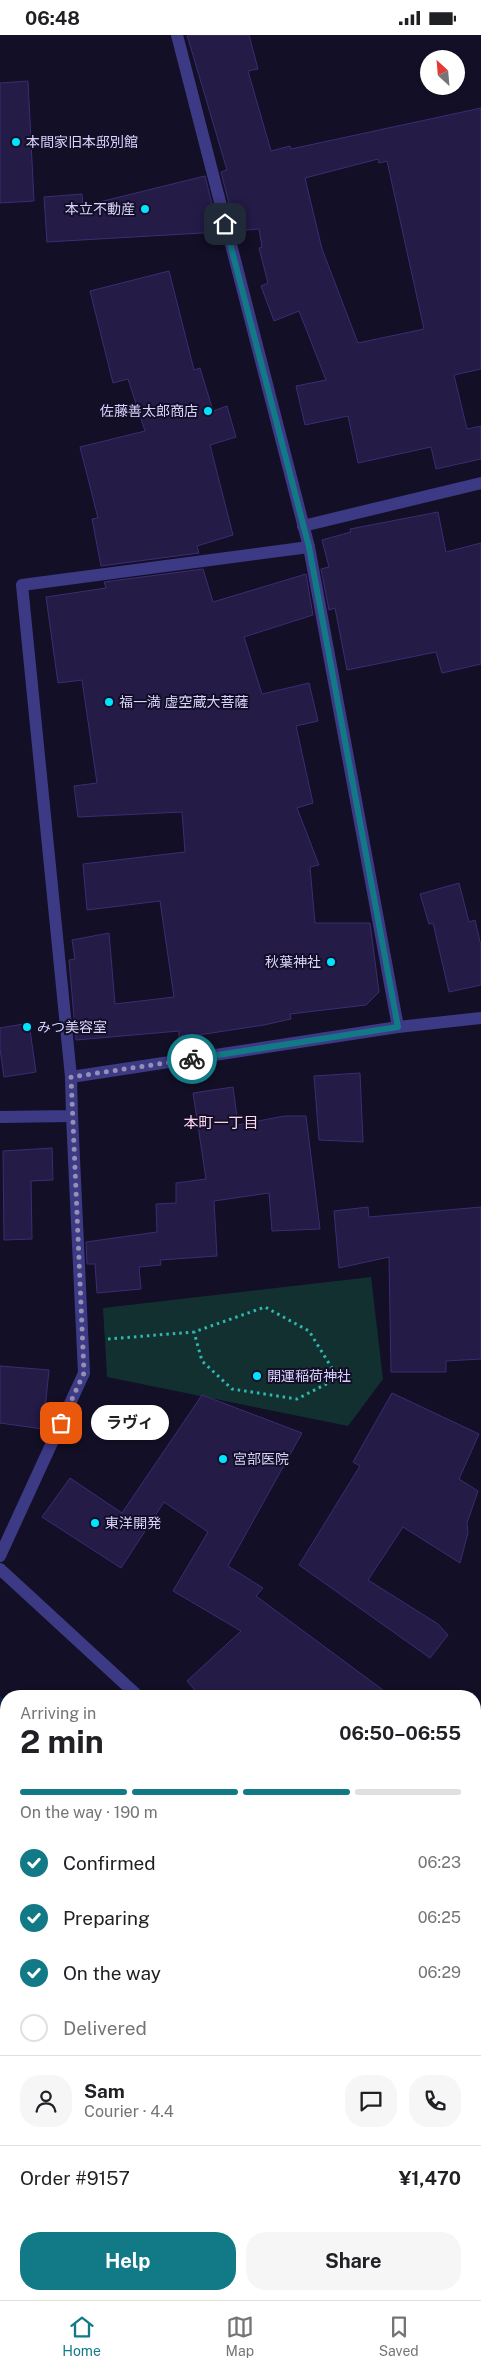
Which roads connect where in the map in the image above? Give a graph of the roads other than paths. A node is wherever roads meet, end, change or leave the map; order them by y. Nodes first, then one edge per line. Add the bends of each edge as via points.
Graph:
1 (177, 35) edge
2 (481, 483) edge
3 (303, 526) junction
4 (309, 547) junction
5 (481, 1018) edge
6 (398, 1027) junction
7 (71, 1077) junction
8 (72, 1116) junction
9 (0, 1117) edge
10 (0, 1556) edge
11 (0, 1569) edge
12 (131, 1690) edge

1 - 3 street
2 - 3 street
3 - 4 street
4 - 6 street
4 - 7 street via 22,585
5 - 6 street
6 - 7 street
7 - 8 street
8 - 9 street
8 - 10 street via 84,1373
11 - 12 street

